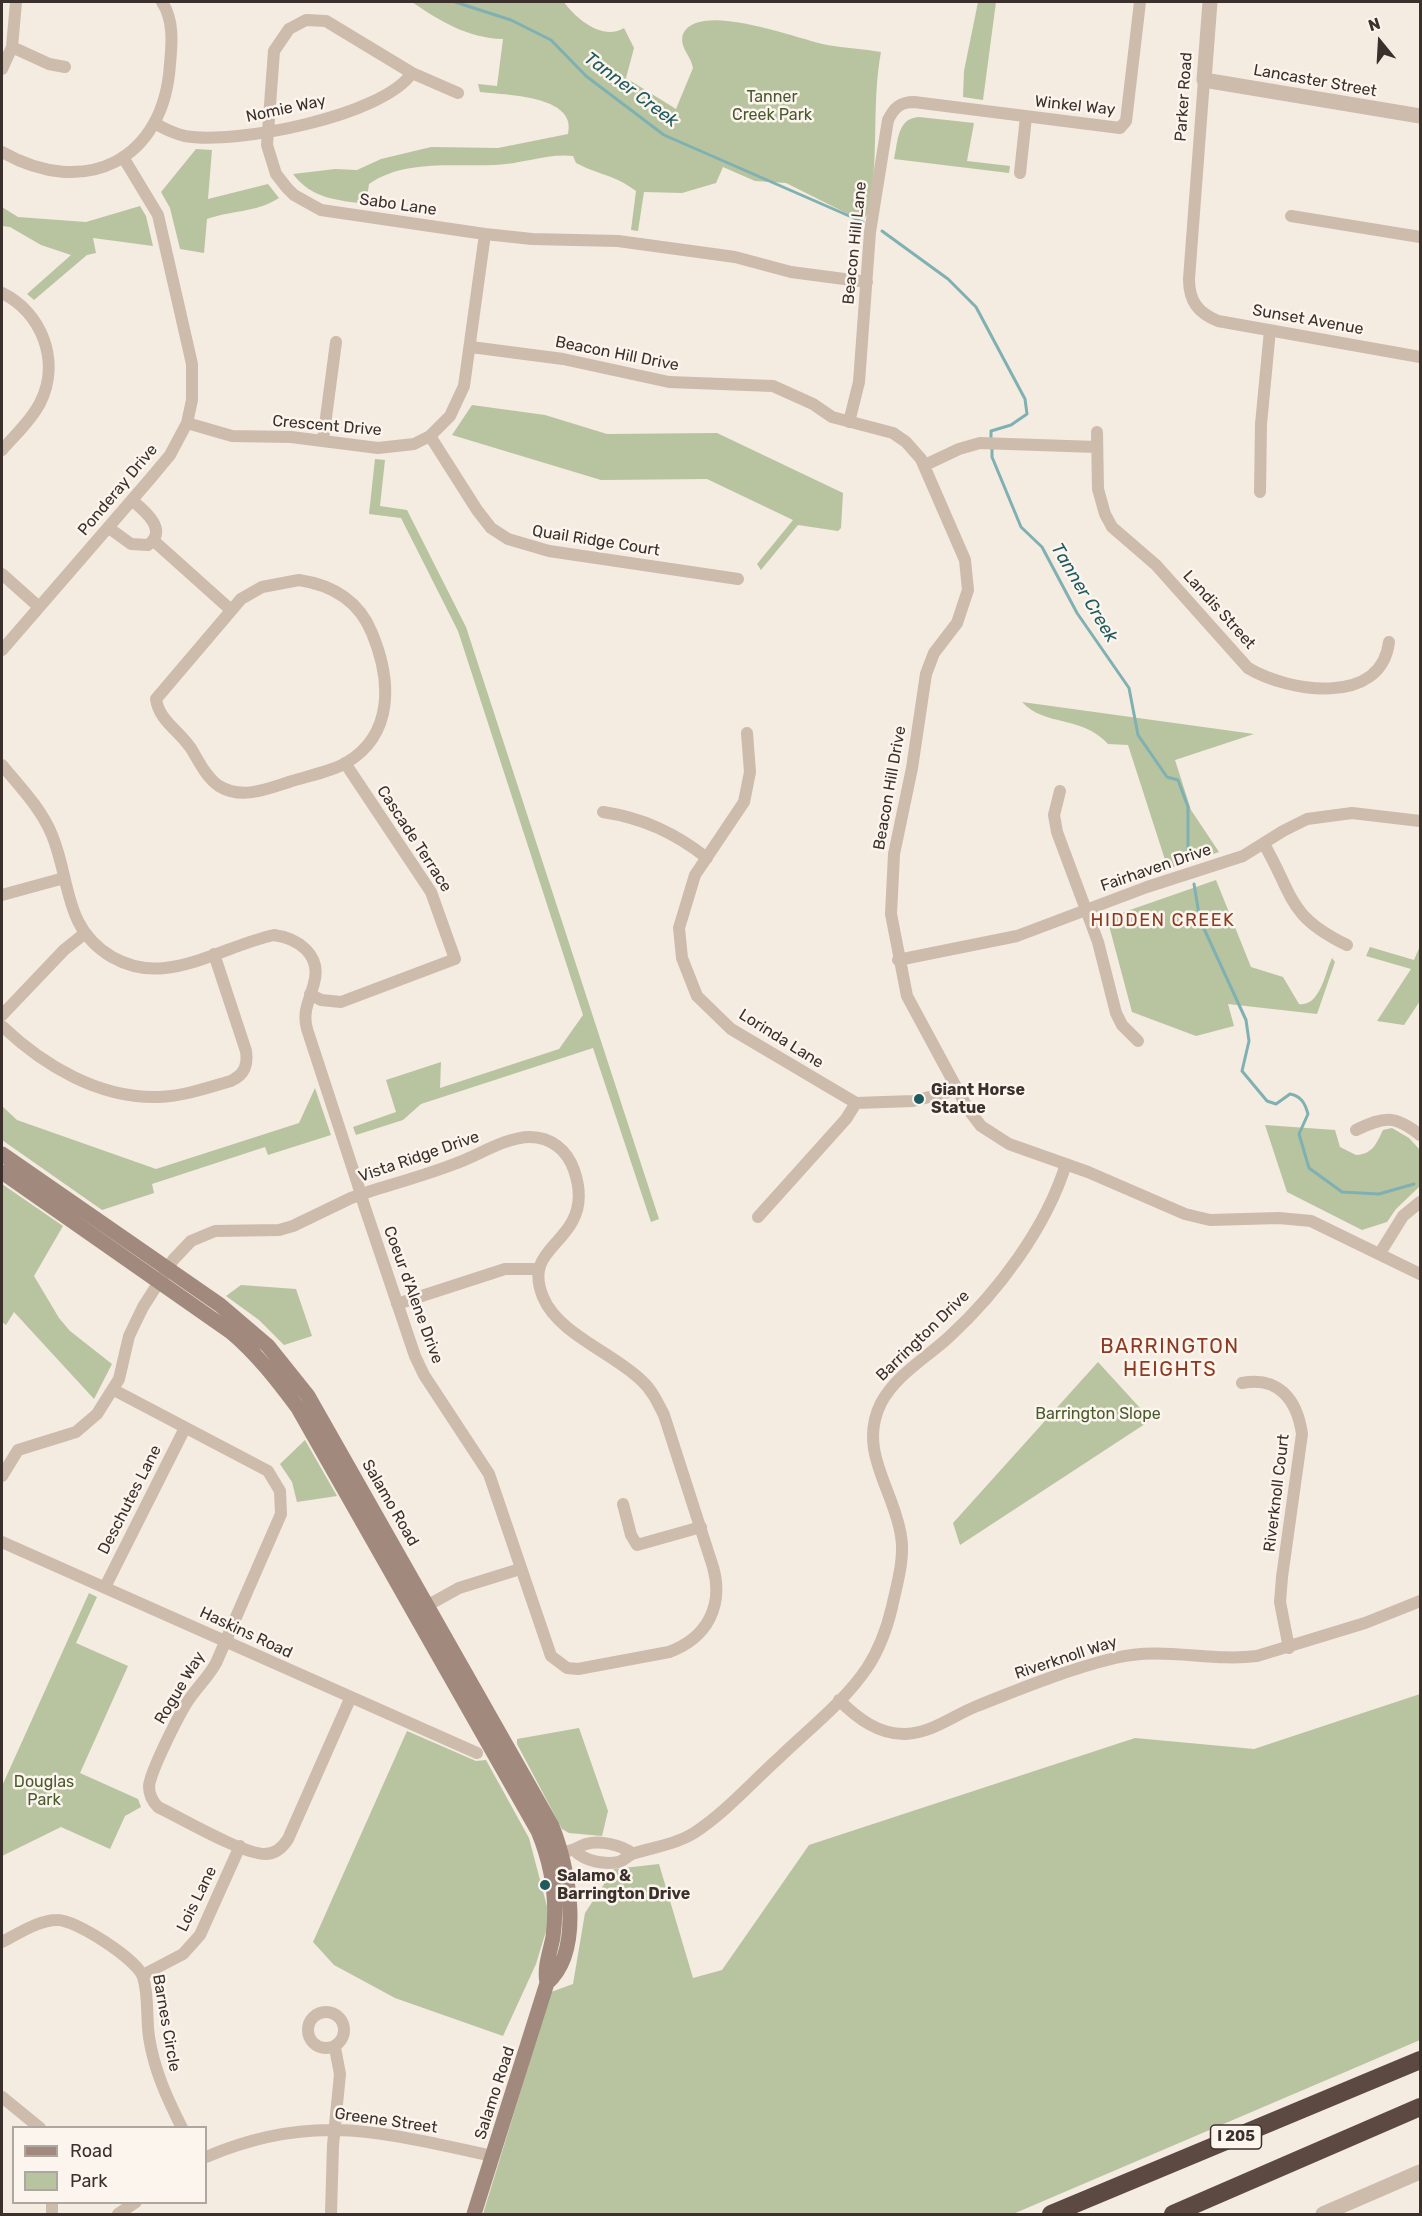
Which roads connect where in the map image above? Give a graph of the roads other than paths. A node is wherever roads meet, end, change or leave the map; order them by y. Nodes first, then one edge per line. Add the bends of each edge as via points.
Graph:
1 (16, 2) edge
2 (162, 2) edge
3 (1140, 2) edge
4 (1210, 2) edge
5 (12, 47) junction
6 (65, 67) dead end
7 (2, 69) edge
8 (412, 73) junction
9 (1204, 86) junction
10 (458, 93) dead end
11 (897, 106) joint
12 (1026, 117) junction
13 (1420, 117) edge
14 (156, 123) junction
15 (268, 131) junction
16 (2, 152) edge
17 (123, 157) junction
18 (1020, 173) dead end
19 (1291, 216) dead end
20 (484, 234) junction
21 (1420, 237) edge
22 (867, 282) junction
23 (2, 293) edge
24 (1194, 304) joint
25 (1270, 330) junction
26 (336, 342) dead end
27 (471, 348) junction
28 (1420, 357) edge
29 (849, 422) junction
30 (187, 423) junction
31 (1096, 432) dead end
32 (430, 436) junction
33 (323, 440) junction
34 (1096, 447) junction
35 (2, 450) edge
36 (925, 465) junction
37 (1260, 492) dead end
38 (132, 501) junction
39 (109, 528) junction
40 (154, 541) junction
41 (2, 574) edge
42 (738, 579) dead end
43 (39, 607) junction
44 (231, 610) junction
45 (1389, 642) dead end
46 (2, 650) edge
47 (747, 732) dead end
48 (345, 763) junction
49 (2, 765) edge
50 (1060, 790) dead end
51 (603, 812) dead end
52 (1420, 821) edge
53 (1264, 844) junction
54 (707, 858) junction
55 (64, 878) junction
56 (2, 895) edge
57 (1087, 910) junction
58 (84, 934) junction
59 (1347, 945) dead end
60 (214, 954) junction
61 (898, 960) junction
62 (310, 994) junction
63 (2, 1015) edge
64 (2, 1026) edge
65 (1138, 1041) dead end
66 (957, 1090) junction
67 (856, 1103) junction
68 (1356, 1130) dead end
69 (1420, 1135) edge
70 (2, 1154) edge
71 (1066, 1164) junction
72 (2, 1172) edge
73 (361, 1194) junction
74 (1420, 1202) edge
75 (758, 1217) dead end
76 (1380, 1253) junction
77 (539, 1269) junction
78 (1420, 1274) edge
79 (164, 1275) junction
80 (397, 1304) junction
81 (1242, 1383) dead end
82 (114, 1390) junction
83 (185, 1428) junction
84 (2, 1476) edge
85 (623, 1504) dead end
86 (701, 1527) junction
87 (2, 1542) edge
88 (520, 1569) junction
89 (105, 1587) junction
90 (1420, 1601) edge
91 (421, 1609) junction
92 (226, 1642) junction
93 (1288, 1648) junction
94 (350, 1699) junction
95 (839, 1700) junction
96 (477, 1753) dead end
97 (240, 1846) junction
98 (562, 1853) junction
99 (2, 1942) edge
100 (143, 1975) junction
101 (335, 2048) dead end
102 (1420, 2060) edge
103 (2, 2097) edge
104 (1420, 2107) edge
105 (39, 2126) edge
106 (182, 2126) edge
107 (334, 2129) junction
108 (493, 2156) junction
109 (207, 2157) edge
110 (1420, 2172) edge
111 (133, 2204) edge
112 (118, 2214) edge
113 (332, 2214) edge
114 (474, 2214) edge
115 (1051, 2214) edge
116 (1173, 2214) edge
117 (1323, 2214) edge

1 - 5 street
2 - 14 street via 172,37 169,83
3 - 12 street, Winkel Way via 1124,126 1109,128
4 - 9 street, Parker Road
5 - 6 street
5 - 7 street
8 - 10 street, Sabo Lane
8 - 15 street, Nomie Way via 402,86 382,99 316,121
8 - 15 street, Sabo Lane via 326,21 306,20 290,28 274,51
9 - 13 street, Lancaster Street
9 - 24 street, Parker Road via 1189,287
11 - 12 street, Winkel Way via 914,102
11 - 22 street, Beacon Hill Lane via 888,120 870,232
12 - 18 street
14 - 15 street, Nomie Way via 186,136 224,138
14 - 17 street
15 - 20 street, Sabo Lane via 267,145 276,174 294,195 313,206
16 - 17 street via 24,164 58,173 81,172
17 - 30 street, Ponderay Drive via 159,215 192,364 192,400
19 - 21 street
20 - 22 street, Sabo Lane via 604,240
20 - 27 street, Crescent Drive
22 - 29 street, Beacon Hill Lane via 859,382
23 - 35 street via 31,314 41,331 48,359 48,376 40,403
24 - 25 street, Sunset Avenue via 1218,321
25 - 28 street, Sunset Avenue
25 - 37 street via 1261,424
26 - 33 street
27 - 29 street, Beacon Hill Drive via 563,359 669,382 773,386
27 - 32 street, Crescent Drive via 459,401 446,422
29 - 36 street, Beacon Hill Drive via 893,433
30 - 33 street, Crescent Drive via 232,436
30 - 38 street, Ponderay Drive via 170,455
31 - 34 street, Landis Street
32 - 33 street, Crescent Drive via 414,444 390,448
32 - 42 street, Quail Ridge Court via 477,510 491,528 508,539 529,548
34 - 36 street via 980,443
34 - 45 street, Landis Street via 1100,502 1112,527 1156,565 1248,668 1284,684 1347,686 1367,680 1380,670
36 - 61 street, Beacon Hill Drive via 965,560 968,590 957,622 934,653 926,674 892,870 891,910
38 - 39 street, Ponderay Drive
38 - 40 street via 156,526
39 - 40 street via 131,544 148,546
39 - 43 street, Ponderay Drive
40 - 44 street
41 - 43 street
43 - 46 street, Ponderay Drive
44 - 48 street via 262,587 299,580 338,591 356,608 373,637 386,674 387,690 376,731
44 - 48 street via 160,691 156,699 161,716 187,742 211,779 230,791 255,792
47 - 54 street, Lorinda Lane via 749,780 744,802
48 - 62 street, Cascade Terrace via 431,892 455,959 341,1002 321,1000
49 - 55 street, Coeur d'Alene Drive via 38,808
50 - 57 street via 1054,815 1057,832
51 - 54 street via 664,829
52 - 53 street, Fairhaven Drive via 1344,813 1307,819
53 - 57 street, Fairhaven Drive via 1243,856
53 - 59 street via 1304,918 1319,932
54 - 67 street, Lorinda Lane via 695,875 679,928 682,958 697,996 731,1029
55 - 56 street
55 - 58 street, Coeur d'Alene Drive
57 - 61 street, Fairhaven Drive via 1012,938
57 - 65 street via 1116,1013 1122,1026
58 - 60 street, Coeur d'Alene Drive via 116,959 144,968 177,966
58 - 63 street
60 - 62 street, Coeur d'Alene Drive via 274,935 293,939 308,952 315,965
60 - 64 street via 246,1051 246,1067 238,1078 176,1095 157,1097 122,1092 59,1071
61 - 66 street, Beacon Hill Drive via 910,1005
62 - 73 street, Coeur d'Alene Drive via 304,1019
66 - 67 street via 905,1102
66 - 71 street, Beacon Hill Drive via 974,1119 989,1133
67 - 75 street
68 - 69 street via 1378,1119 1393,1119
70 - 79 main road, Salamo Road
71 - 76 street, Beacon Hill Drive via 1204,1220 1311,1221
71 - 95 street, Barrington Drive via 1044,1217 991,1291 950,1336 899,1378 880,1405 873,1429 873,1452 896,1516 901,1556 891,1610 878,1648 857,1682
72 - 79 main road, Salamo Road
73 - 77 street, Vista Ridge Drive via 455,1164 511,1141 527,1137 546,1140 567,1155 579,1195 573,1221 546,1253
73 - 79 street, Vista Ridge Drive via 279,1230 202,1235 182,1248
73 - 80 street, Coeur d'Alene Drive
74 - 76 street via 1403,1216
76 - 78 street, Beacon Hill Drive
77 - 80 street via 505,1269
77 - 86 street, Coeur d'Alene Drive via 539,1287 551,1312 637,1376 654,1396
79 - 82 street, Vista Ridge Drive via 133,1325
79 - 91 main road, Salamo Road via 249,1327 297,1379
80 - 88 street, Coeur d'Alene Drive via 424,1375 489,1474
81 - 93 street, Riverknoll Court via 1265,1381 1275,1385 1291,1401 1301,1422 1281,1594
82 - 83 street, Rogue Way
82 - 84 street via 86,1426 65,1437 18,1450
83 - 89 street, Deschutes Lane
83 - 92 street, Rogue Way via 267,1471 277,1483 282,1500 277,1526
85 - 86 street via 631,1535 638,1545
86 - 88 street, Coeur d'Alene Drive via 717,1580 716,1605 699,1636 669,1652 567,1668 546,1647
87 - 89 street, Haskins Road
88 - 91 street via 459,1588
89 - 92 street, Haskins Road
90 - 93 street, Riverknoll Way
91 - 98 main road, Salamo Road via 542,1805
92 - 94 street, Haskins Road
92 - 97 street, Rogue Way via 209,1677 187,1703 149,1787 158,1807
93 - 95 street, Riverknoll Way via 1244,1658 1179,1654 1115,1658 903,1735 859,1720
94 - 96 street, Haskins Road
94 - 97 street, Rogue Way via 283,1846 267,1854
95 - 98 street, Barrington Drive via 699,1829 664,1846 632,1853 622,1846 587,1843
97 - 100 street, Lois Lane via 192,1947
98 - 108 main road, Salamo Road via 570,1897 568,1933 558,1974 547,1983
99 - 100 street, Barnes Circle via 59,1919 81,1928 126,1957
100 - 106 street, Barnes Circle via 153,2061
101 - 107 street via 340,2074
102 - 115 highway, I 205
103 - 105 street
104 - 116 highway
107 - 108 street, Greene Street via 389,2135
107 - 109 street, Greene Street via 267,2136
107 - 113 street
108 - 114 main road, Salamo Road
110 - 117 street
111 - 112 street

